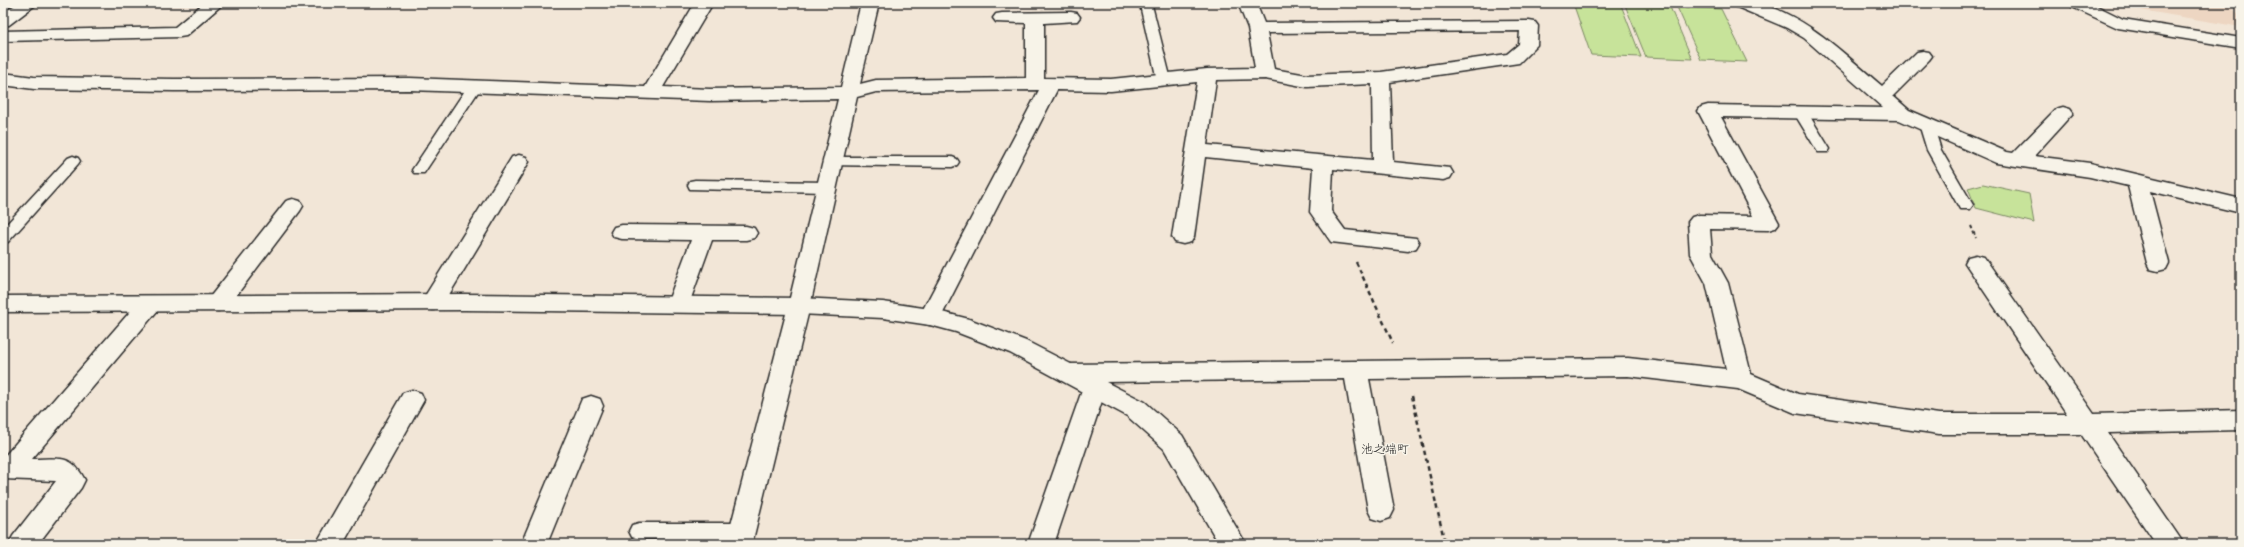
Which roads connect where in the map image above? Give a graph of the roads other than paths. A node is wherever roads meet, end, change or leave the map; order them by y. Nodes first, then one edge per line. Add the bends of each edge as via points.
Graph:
1 (29, 3) edge
2 (215, 3) edge
3 (704, 3) edge
4 (870, 3) edge
5 (1247, 3) edge
6 (1743, 3) edge
7 (2078, 3) edge
8 (1146, 5) dead end
9 (1035, 17) junction
10 (1071, 17) dead end
11 (1002, 18) dead end
12 (3, 21) edge
13 (1257, 28) junction
14 (3, 36) edge
15 (2241, 43) edge
16 (1923, 56) dead end
17 (1265, 73) junction
18 (1207, 75) junction
19 (1381, 78) junction
20 (3, 79) edge
21 (1164, 80) junction
22 (1043, 84) junction
23 (475, 86) junction
24 (651, 92) junction
25 (850, 93) junction
26 (1882, 97) junction
27 (1802, 113) junction
28 (2063, 113) dead end
29 (1902, 114) junction
30 (1926, 124) junction
31 (1196, 150) junction
32 (1823, 150) dead end
33 (2019, 159) junction
34 (73, 161) dead end
35 (519, 162) dead end
36 (833, 162) junction
37 (952, 162) dead end
38 (1324, 162) junction
39 (1383, 168) junction
40 (419, 170) dead end
41 (1443, 173) dead end
42 (2136, 181) junction
43 (695, 185) dead end
44 (827, 187) junction
45 (1965, 205) road end
46 (293, 206) dead end
47 (2241, 206) edge
48 (622, 232) dead end
49 (704, 233) junction
50 (746, 234) dead end
51 (1182, 237) dead end
52 (3, 238) edge
53 (1408, 243) dead end
54 (1976, 263) road end
55 (2158, 263) dead end
56 (433, 302) junction
57 (218, 303) junction
58 (3, 304) edge
59 (150, 304) junction
60 (678, 304) junction
61 (799, 306) junction
62 (930, 317) junction
63 (1355, 370) junction
64 (1069, 373) junction
65 (1741, 380) junction
66 (1095, 386) junction
67 (412, 400) dead end
68 (591, 406) dead end
69 (2241, 420) edge
70 (2088, 424) junction
71 (1381, 510) dead end
72 (638, 531) dead end
73 (741, 537) edge
74 (22, 544) edge
75 (329, 544) edge
76 (534, 544) edge
77 (1041, 544) edge
78 (1233, 544) edge
79 (2171, 544) edge

1 - 12 street
2 - 14 street via 180,32
3 - 24 street
4 - 25 street
5 - 13 street
6 - 26 street via 1810,34
7 - 15 street via 2118,23
8 - 21 lane
9 - 10 street
9 - 11 street
9 - 22 street
13 - 17 street
13 - 19 street via 1528,26 1528,45 1513,58
16 - 26 street
17 - 18 street
17 - 19 street via 1307,81
18 - 21 street
18 - 31 street
19 - 39 street
20 - 23 street via 34,83
21 - 22 street via 1111,85
22 - 25 street via 876,86
22 - 62 street
23 - 24 street
23 - 40 lane
24 - 25 street via 710,95
25 - 36 street
26 - 29 street
27 - 29 street
27 - 32 lane
27 - 65 street via 1708,111 1768,223 1699,222 1701,254 1717,283
28 - 33 street
29 - 30 street
30 - 33 street via 2003,158
30 - 45 lane via 1934,150
31 - 38 street
31 - 51 street
33 - 42 street via 2090,170
34 - 52 lane
35 - 56 street
36 - 37 lane
36 - 44 street
38 - 39 street
38 - 53 street via 1320,212 1339,237
39 - 41 street
42 - 47 street
42 - 55 street
43 - 44 lane
44 - 61 street
46 - 57 street
48 - 49 street
49 - 50 street
49 - 60 street
54 - 70 street
56 - 57 street
56 - 60 street
57 - 59 street
58 - 59 street
59 - 74 street via 8,470 65,470 72,480
60 - 61 street
61 - 62 street via 884,310
61 - 73 street
62 - 64 street via 961,325 1018,347
63 - 64 street
63 - 65 street via 1628,367
63 - 71 street
64 - 66 street
65 - 70 street via 1795,403 1939,424
66 - 77 street
66 - 78 street via 1136,410 1173,442
67 - 75 street
68 - 76 street
69 - 70 street
70 - 79 street
72 - 73 lane

